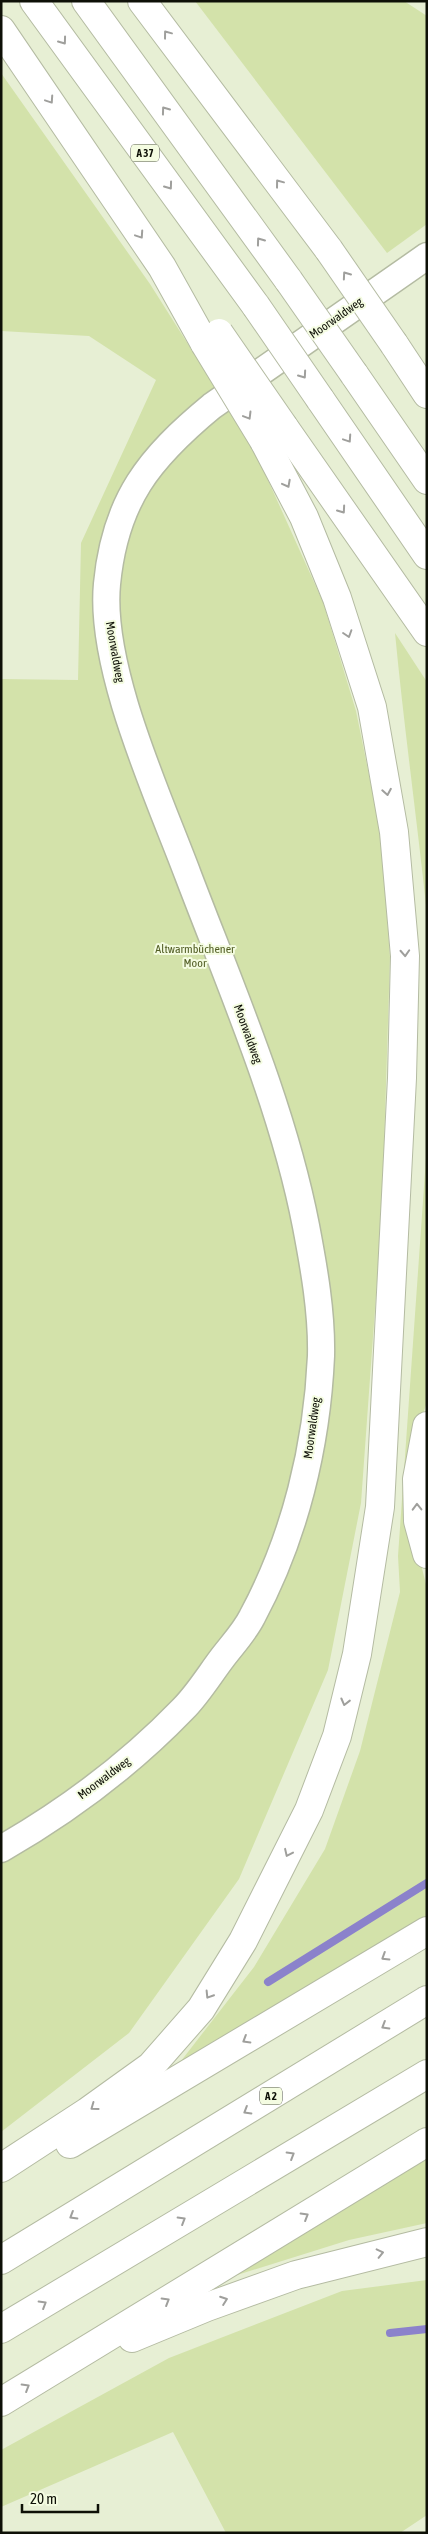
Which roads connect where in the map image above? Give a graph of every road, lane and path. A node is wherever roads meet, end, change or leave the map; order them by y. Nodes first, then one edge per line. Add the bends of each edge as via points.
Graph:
1 (34, 1) edge
2 (86, 1) edge
3 (142, 1) edge
4 (1, 30) edge
5 (427, 256) edge
6 (419, 378) edge
7 (427, 394) edge
8 (274, 434) junction
9 (427, 480) edge
10 (427, 554) edge
11 (427, 632) edge
12 (427, 1426) edge
13 (427, 1554) edge
14 (1, 1849) edge
15 (427, 1931) edge
16 (427, 2000) edge
17 (427, 2074) edge
18 (427, 2142) edge
19 (1, 2168) edge
20 (1, 2185) edge
21 (427, 2242) edge
22 (1, 2260) edge
23 (1, 2329) edge
24 (50, 2372) junction
25 (1, 2402) edge

1 -> 10 highway, A 37, bridge via 256,306
9 -> 2 highway, bridge via 289,281
6 -> 3 highway, bridge via 329,250
4 -> 8 highway, bridge
5 - 14 street, Moorwaldweg via 212,406 181,432 140,478 122,512 107,585 109,632 118,679 137,740 249,1035 285,1142 306,1223 318,1298 321,1354 315,1428 303,1488 279,1559 251,1620 186,1707 124,1764 34,1830
6 - 7 highway
8 -> 11 highway
8 -> 19 highway via 337,598 372,707 394,832 405,966 380,1507 357,1654 337,1736 309,1810 243,1941 201,2009 151,2066
13 -> 12 highway via 418,1521 417,1479
15 -> 20 highway
16 -> 22 highway, A 2
23 -> 17 highway
24 -> 18 highway
24 -> 21 highway via 296,2274
25 -> 24 highway

